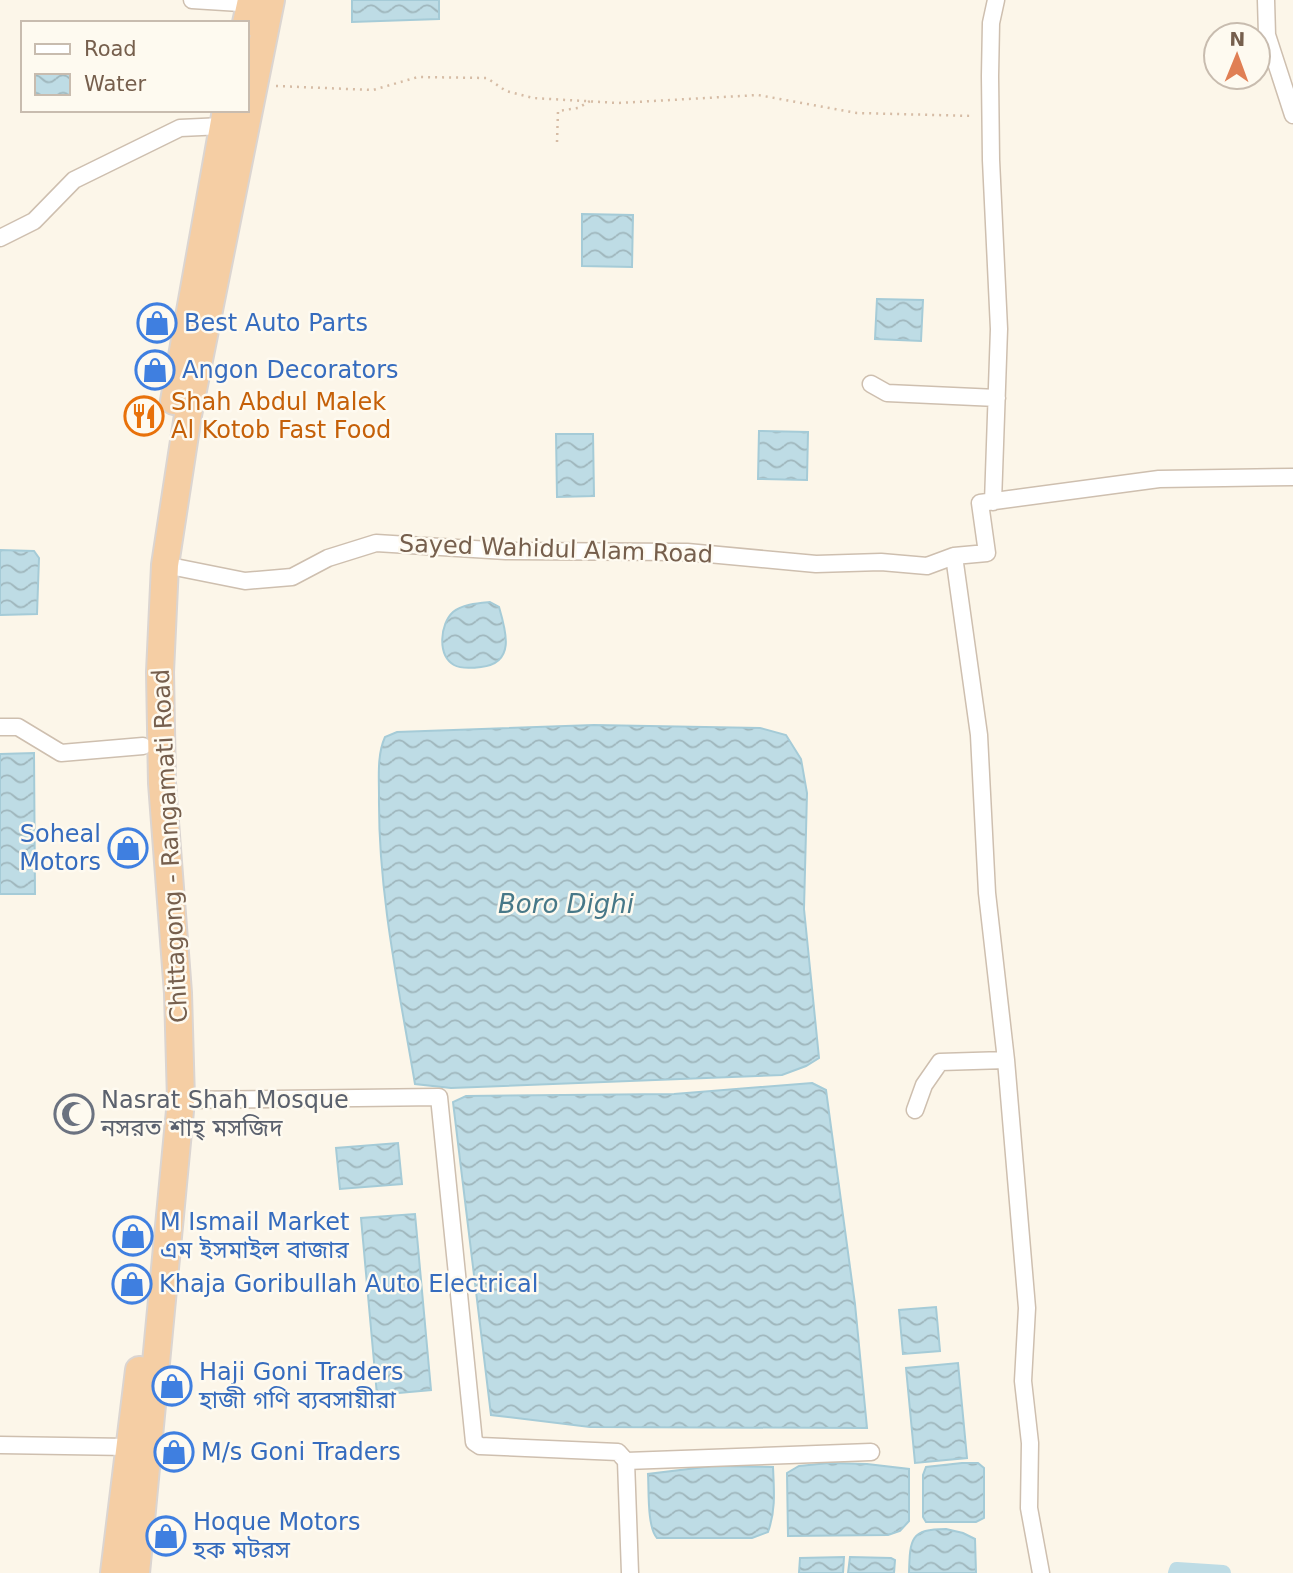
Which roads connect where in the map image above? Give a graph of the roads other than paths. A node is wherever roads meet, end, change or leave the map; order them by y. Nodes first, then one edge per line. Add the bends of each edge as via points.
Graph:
1 (192, 0) edge
2 (996, 0) edge
3 (1266, 0) edge
4 (258, 6) edge
5 (1293, 115) edge
6 (225, 118) edge
7 (0, 238) edge
8 (871, 384) dead end
9 (997, 398) junction
10 (1293, 477) edge
11 (993, 502) junction
12 (954, 556) junction
13 (165, 565) junction
14 (0, 727) edge
15 (144, 747) junction
16 (1006, 1060) junction
17 (181, 1100) junction
18 (915, 1110) dead end
19 (0, 1445) edge
20 (129, 1447) junction
21 (871, 1452) dead end
22 (626, 1461) junction
23 (114, 1573) edge
24 (136, 1573) edge
25 (630, 1573) edge
26 (1041, 1573) edge

1 - 4 street
2 - 9 street via 991,23 990,117 999,329
3 - 5 street via 1267,35
4 - 13 highway, Chittagong - Rangamati Road via 256,84 188,415
6 - 7 street via 180,128 74,180 34,221
6 - 15 highway, Chittagong - Rangamati Road via 155,516 148,582
8 - 9 street via 887,393
9 - 11 street
10 - 11 street via 1159,479
11 - 12 street, Sayed Wahidul Alam Road via 979,503 987,553
12 - 13 street, Sayed Wahidul Alam Road via 927,566 816,564 676,552 545,552 376,543 328,558 292,577 245,581
12 - 16 street via 979,735 987,893
13 - 17 highway, Chittagong - Rangamati Road via 160,672 162,783
14 - 15 street via 18,727 61,753
15 - 20 highway, Chittagong - Rangamati Road via 166,1097
16 - 18 street via 940,1062 924,1085
16 - 26 street via 1027,1308 1023,1381 1030,1443 1029,1508
17 - 22 street via 439,1097 474,1442 480,1446 618,1452
17 - 24 highway, Chittagong - Rangamati Road
19 - 20 street
20 - 23 highway, Chittagong - Rangamati Road
21 - 22 street
22 - 25 street

